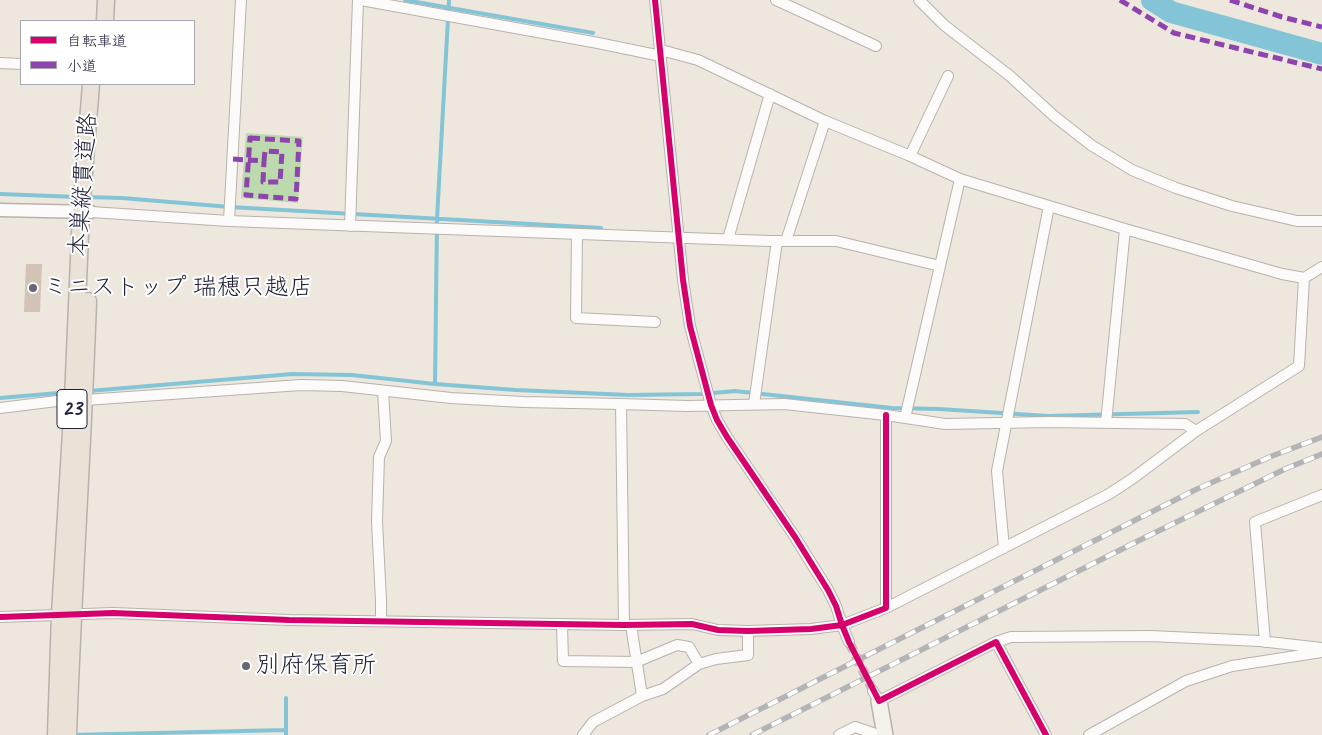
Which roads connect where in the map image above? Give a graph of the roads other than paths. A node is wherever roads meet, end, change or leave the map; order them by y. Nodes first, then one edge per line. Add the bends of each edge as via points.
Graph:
1 (97, 0) edge
2 (106, 0) edge
3 (241, 0) edge
4 (360, 0) edge
5 (655, 0) edge
6 (776, 0) edge
7 (919, 0) edge
8 (95, 20) edge
9 (105, 20) edge
10 (876, 46) dead end
11 (661, 53) junction
12 (0, 63) edge
13 (20, 64) edge
14 (948, 76) dead end
15 (90, 85) edge
16 (100, 85) edge
17 (770, 94) junction
18 (825, 121) junction
19 (910, 156) junction
20 (960, 179) junction
21 (1049, 206) junction
22 (0, 210) edge
23 (86, 212) junction
24 (229, 221) junction
25 (1322, 221) edge
26 (350, 226) junction
27 (1125, 229) junction
28 (577, 234) junction
29 (679, 238) junction
30 (728, 239) junction
31 (781, 241) junction
32 (940, 266) junction
33 (1322, 267) edge
34 (1304, 278) junction
35 (655, 322) dead end
36 (383, 391) junction
37 (79, 399) junction
38 (621, 404) junction
39 (754, 404) junction
40 (711, 405) junction
41 (0, 408) edge
42 (886, 415) junction
43 (905, 418) junction
44 (1007, 422) junction
45 (1106, 423) junction
46 (1196, 431) junction
47 (1322, 495) edge
48 (1004, 548) junction
49 (886, 608) junction
50 (66, 614) junction
51 (0, 617) edge
52 (380, 621) junction
53 (562, 624) junction
54 (628, 625) junction
55 (842, 625) junction
56 (748, 631) junction
57 (849, 642) tunnel mouth
58 (996, 642) junction
59 (1266, 642) junction
60 (1322, 648) edge
61 (1322, 652) edge
62 (636, 662) junction
63 (699, 664) junction
64 (642, 696) junction
65 (876, 696) joint
66 (877, 733) edge
67 (56, 735) edge
68 (68, 735) edge
69 (583, 735) edge
70 (838, 735) edge
71 (1046, 735) edge
72 (1089, 735) edge

1 - 8 main road
2 - 9 main road
3 - 24 street
4 - 11 street
4 - 26 street
5 - 11 street
6 - 10 street
7 - 25 street via 944,25 1010,76 1054,116 1091,145 1132,170 1232,206 1297,221
11 - 17 street via 698,60
11 - 29 street
12 - 13 street
14 - 19 street
15 - 23 main road, 本巣縦貫道路 / 23
16 - 23 main road, 本巣縦貫道路 / 23
17 - 18 street
17 - 30 street
18 - 19 street
18 - 31 street
19 - 20 street
20 - 21 street
20 - 32 street
21 - 27 street
21 - 44 street
22 - 23 street
23 - 24 street
23 - 37 main road, 本巣縦貫道路 / 23
24 - 26 street
26 - 28 street
27 - 34 street
27 - 45 street
28 - 29 street
28 - 35 street via 576,318
29 - 30 street
29 - 40 street via 690,326
30 - 31 street
31 - 32 street via 836,241
31 - 39 street
32 - 43 street
33 - 34 street
34 - 46 street via 1299,366
36 - 37 street via 301,385
36 - 38 street via 523,402
36 - 52 street via 386,441 379,457 377,521
37 - 41 street
37 - 50 main road, 本巣縦貫道路 / 23
38 - 40 street
38 - 54 street
39 - 40 street
39 - 42 street
40 - 55 street via 727,438 828,590
42 - 43 street
42 - 49 street
43 - 44 street via 946,424
44 - 45 street
44 - 48 street via 996,471
45 - 46 street via 1185,424
46 - 48 street via 1108,494
47 - 59 street via 1255,522
48 - 49 street
49 - 55 street
50 - 51 street
50 - 52 street
50 - 67 main road, 本巣縦貫道路 / 23
50 - 68 main road, 本巣縦貫道路 / 23
52 - 53 street
53 - 54 street
53 - 62 street via 563,662
54 - 56 street via 692,624 718,630
54 - 62 street
55 - 56 street
55 - 57 street
56 - 63 street via 748,655
58 - 59 street via 1011,637 1150,636
58 - 65 street
58 - 71 street
59 - 60 street
61 - 72 street via 1232,666 1186,681
62 - 63 street via 677,644 689,647
62 - 64 street
63 - 64 street via 663,689
64 - 69 street via 593,722
65 - 66 main road
66 - 70 street via 855,727

